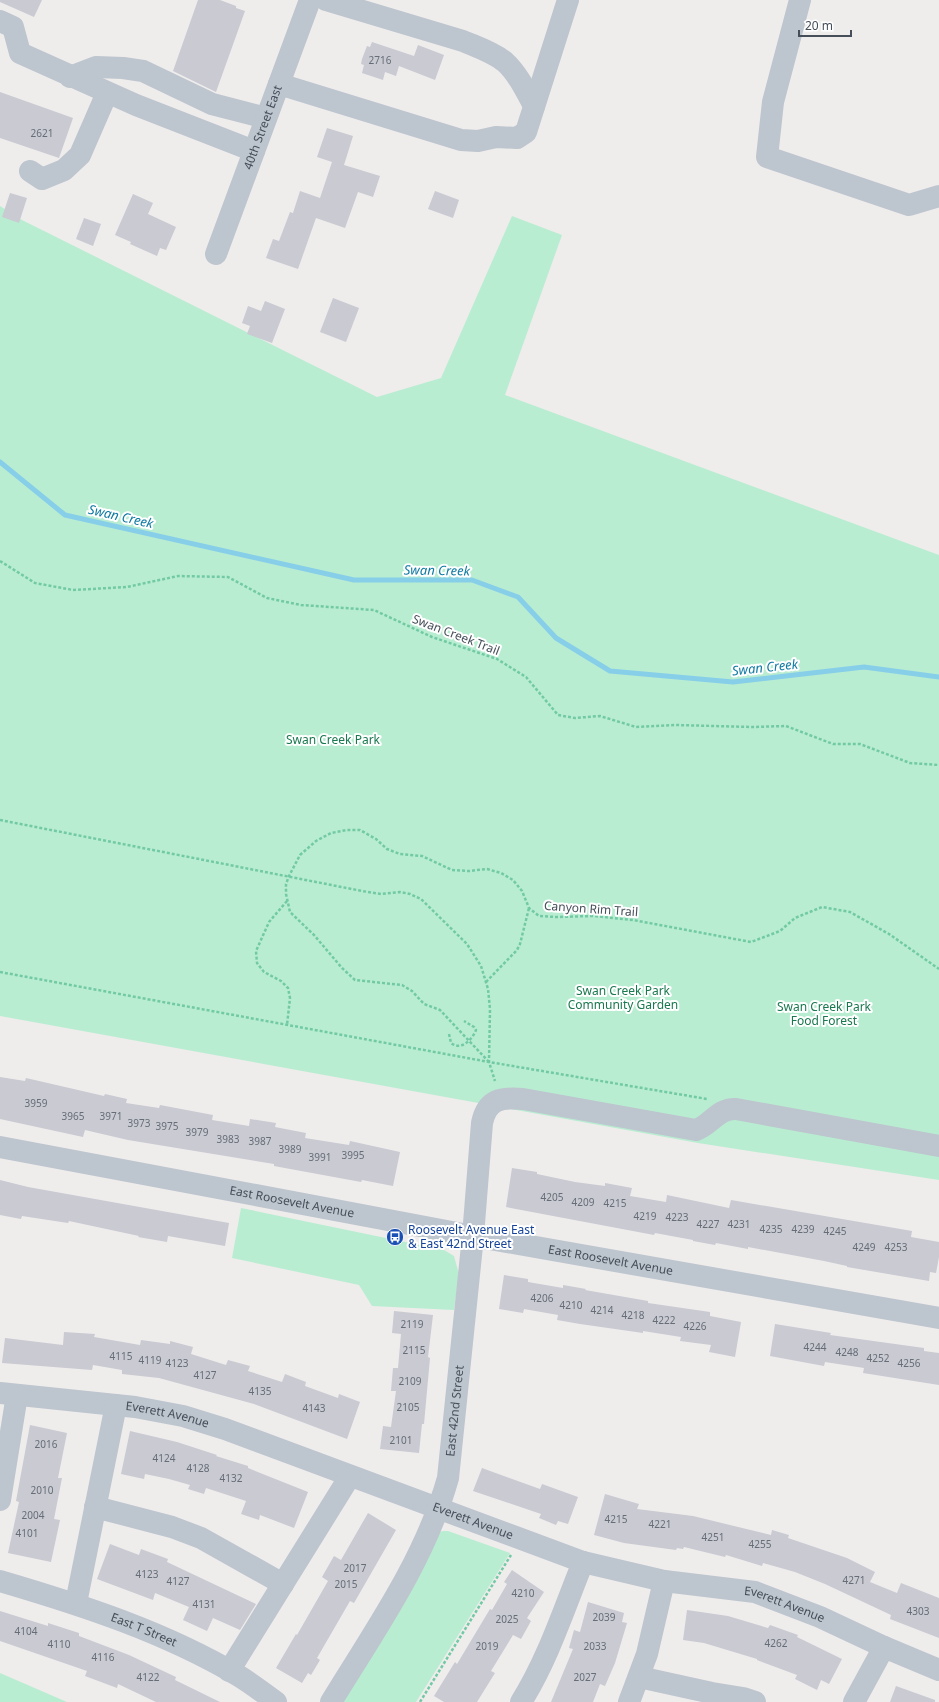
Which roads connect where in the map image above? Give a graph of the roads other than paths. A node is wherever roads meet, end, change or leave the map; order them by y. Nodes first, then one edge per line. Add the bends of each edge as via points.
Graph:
1 (310, 0) edge
2 (326, 0) edge
3 (568, 0) edge
4 (800, 0) edge
5 (0, 21) edge
6 (70, 77) junction
7 (279, 84) junction
8 (107, 92) junction
9 (534, 106) junction
10 (266, 118) junction
11 (254, 151) junction
12 (30, 171) dead end
13 (939, 196) edge
14 (216, 254) dead end
15 (939, 1146) edge
16 (0, 1147) edge
17 (473, 1236) junction
18 (939, 1318) edge
19 (8, 1394) edge
20 (116, 1405) junction
21 (350, 1476) junction
22 (0, 1500) edge
23 (95, 1507) junction
24 (440, 1509) junction
25 (583, 1562) junction
26 (0, 1581) edge
27 (664, 1581) junction
28 (283, 1584) junction
29 (76, 1603) junction
30 (884, 1647) junction
31 (939, 1670) edge
32 (229, 1671) junction
33 (639, 1677) junction
34 (746, 1701) edge
35 (276, 1702) edge
36 (331, 1702) edge
37 (521, 1702) edge
38 (629, 1702) edge
39 (854, 1702) edge

1 - 7 street, 40th Street East
2 - 9 street via 483,49 504,62 523,85
3 - 9 street
4 - 13 street via 774,102 768,157 909,205
5 - 6 street via 13,27 20,53
6 - 8 street
6 - 10 street via 96,67 143,71 212,104
7 - 9 street via 461,140 517,138 526,132
7 - 10 street, 40th Street East
8 - 11 street
8 - 12 street via 80,155 64,170 42,179
10 - 11 street, 40th Street East
11 - 14 street, 40th Street East
15 - 17 street, East 42nd Street via 736,1109 728,1109 700,1129 692,1130 523,1099 500,1099 490,1105 482,1123
16 - 17 street, East Roosevelt Avenue
17 - 18 street, East Roosevelt Avenue
17 - 24 street, East 42nd Street via 448,1478
19 - 20 street, Everett Avenue
19 - 22 street
20 - 21 street, Everett Avenue via 183,1416
20 - 23 street
21 - 24 street, Everett Avenue
21 - 28 street
23 - 28 street via 172,1527 201,1538
23 - 29 street
24 - 25 street, Everett Avenue
24 - 36 street, East 42nd Street via 404,1584
25 - 27 street, Everett Avenue
25 - 37 street via 532,1684
26 - 29 street, East T Street
27 - 30 street, Everett Avenue via 755,1592 820,1617
27 - 33 street via 648,1654
28 - 32 street
29 - 32 street, East T Street via 168,1639
30 - 31 street, Everett Avenue
30 - 39 street
32 - 35 street, East T Street
33 - 34 street
33 - 38 street

